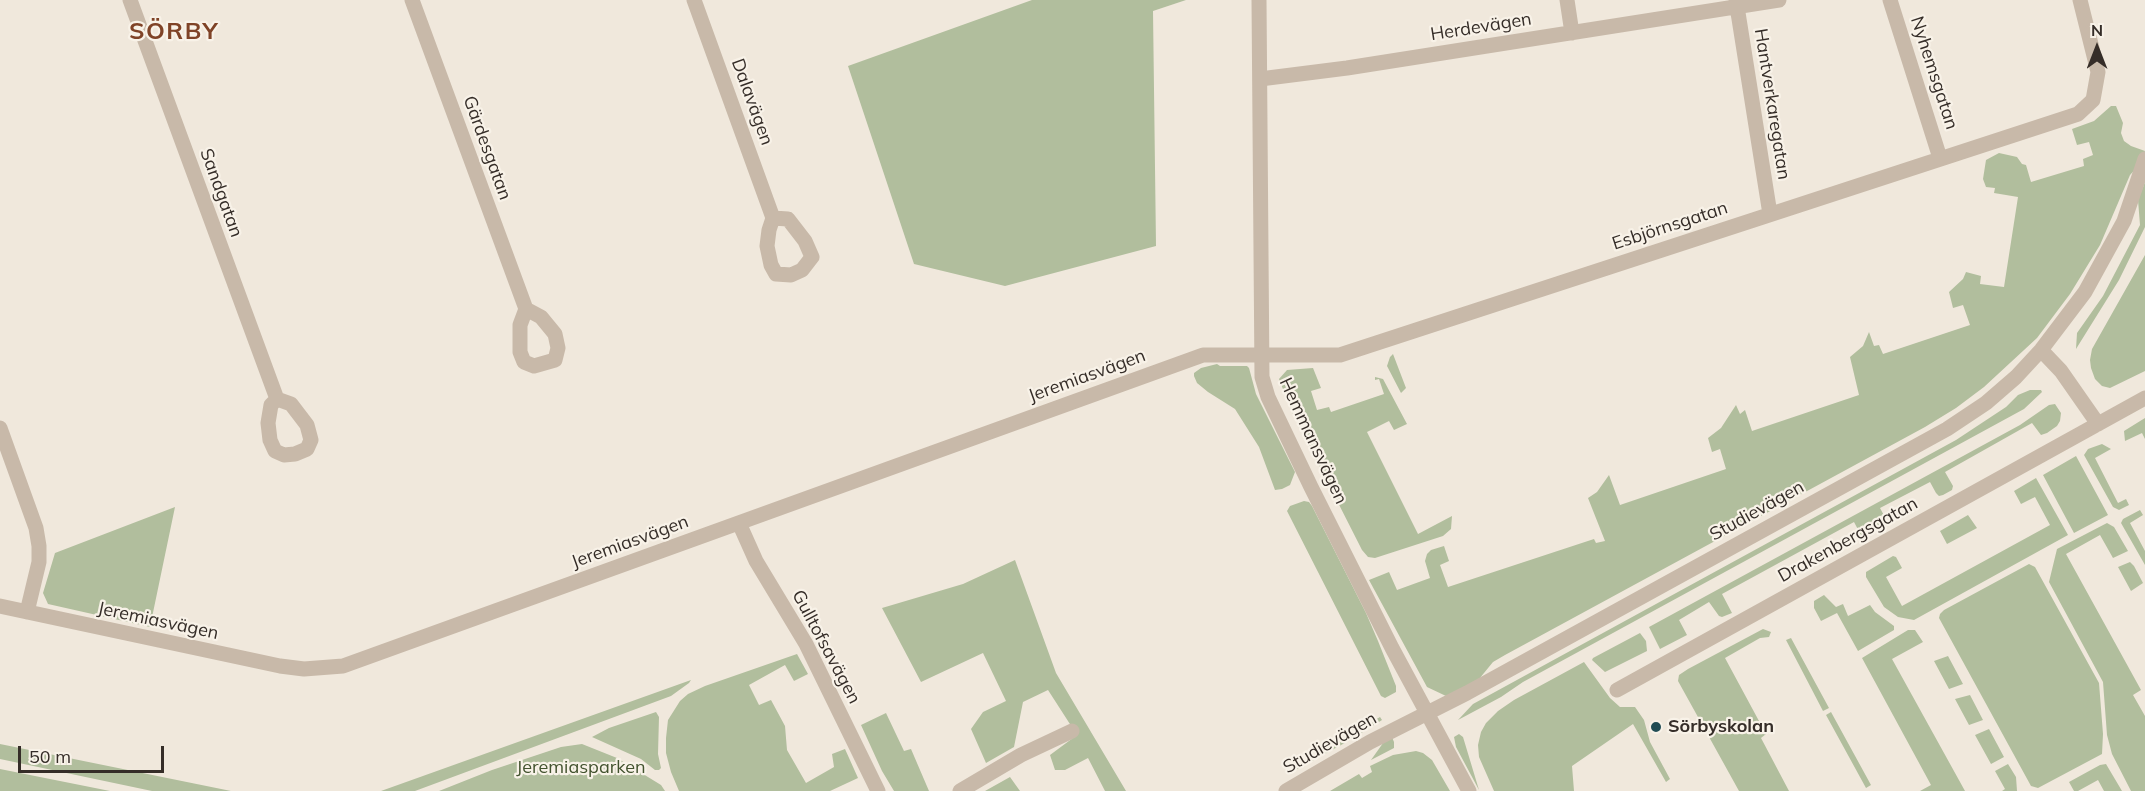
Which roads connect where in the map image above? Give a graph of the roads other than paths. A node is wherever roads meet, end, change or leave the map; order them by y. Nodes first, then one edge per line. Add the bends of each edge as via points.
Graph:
1 (130, 0) edge
2 (412, 0) edge
3 (694, 0) edge
4 (1259, 0) edge
5 (1568, 0) edge
6 (1779, 0) edge
7 (1890, 0) edge
8 (2080, 0) edge
9 (1737, 4) edge
10 (1572, 33) junction
11 (1260, 79) junction
12 (1941, 158) junction
13 (2145, 159) edge
14 (1770, 214) junction
15 (773, 218) dead end
16 (526, 309) dead end
17 (2041, 350) junction
18 (1262, 355) junction
19 (2145, 398) edge
20 (277, 399) dead end
21 (2098, 424) junction
22 (0, 428) edge
23 (739, 523) junction
24 (0, 606) edge
25 (27, 612) junction
26 (1617, 690) dead end
27 (1426, 712) junction
28 (1072, 731) dead end
29 (878, 791) edge
30 (960, 791) edge
31 (1286, 791) edge
32 (1468, 791) edge

1 - 20 street, Sandgatan
2 - 16 street, Gärdesgatan
3 - 15 street, Dalavägen
4 - 11 street, Hemmansvägen
5 - 10 street
6 - 9 street, Herdevägen
7 - 12 street, Nyhemsgatan
8 - 12 street, Esbjörnsgatan via 2098,72 2093,100 2078,114
9 - 10 street, Herdevägen
9 - 14 street, Hantverkaregatan
10 - 11 street, Herdevägen
11 - 18 street, Hemmansvägen
12 - 14 street, Esbjörnsgatan
13 - 17 street, Studievägen via 2124,221 2104,259 2085,292
14 - 18 street, Esbjörnsgatan via 1340,355
17 - 21 street via 2061,371
17 - 27 street, Studievägen via 1986,403 1947,429
18 - 23 street, Jeremiasvägen via 1203,355
18 - 27 street, Hemmansvägen via 1262,377 1268,397
19 - 21 street, Drakenbergsgatan
21 - 26 street, Drakenbergsgatan
22 - 25 street via 39,546
23 - 25 street, Jeremiasvägen via 344,666 280,666
23 - 29 street, Gulltofsavägen via 756,561 806,644
24 - 25 street, Jeremiasvägen
27 - 31 street, Studievägen
27 - 32 street, Hemmansvägen
28 - 30 street

